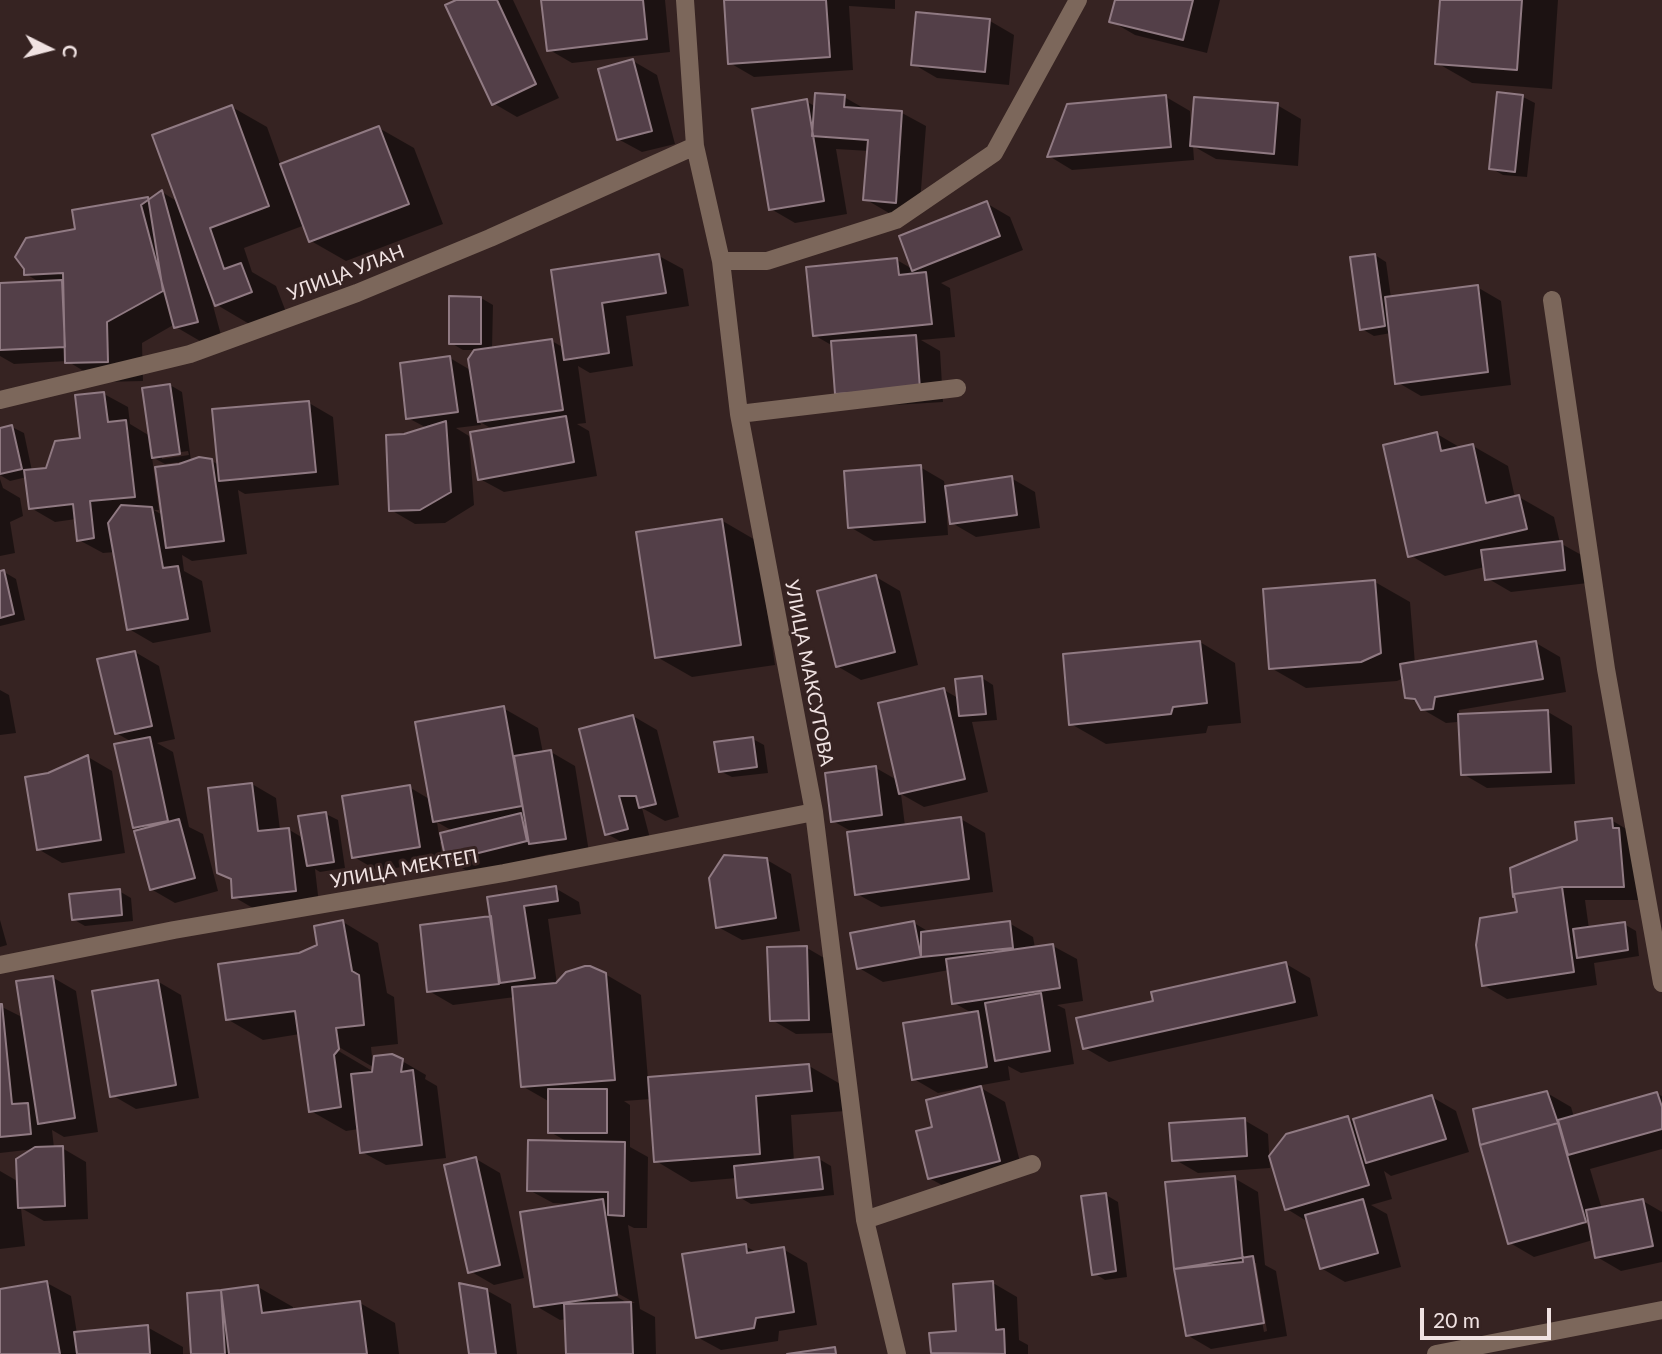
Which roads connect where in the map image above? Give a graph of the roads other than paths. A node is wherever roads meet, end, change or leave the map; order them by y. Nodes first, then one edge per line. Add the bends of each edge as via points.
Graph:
1 (685, 0) edge
2 (1078, 0) edge
3 (695, 146) junction
4 (721, 261) junction
5 (1552, 300) dead end
6 (957, 388) dead end
7 (0, 400) edge
8 (738, 414) junction
9 (814, 812) junction
10 (0, 965) edge
11 (1662, 983) edge
12 (1032, 1164) dead end
13 (866, 1220) junction
14 (1662, 1310) edge
15 (897, 1354) edge
16 (1436, 1354) edge

1 - 3 street, УЛИЦА МАКСУТОВА
2 - 4 street via 995,153 896,220 767,261
3 - 4 street, УЛИЦА МАКСУТОВА
3 - 7 street, УЛИЦА УЛАН via 490,238 190,354
4 - 8 street, УЛИЦА МАКСУТОВА
5 - 11 street via 1606,669
6 - 8 street
8 - 9 street, УЛИЦА МАКСУТОВА
9 - 10 street, УЛИЦА МЕКТЕП
9 - 13 street, УЛИЦА МАКСУТОВА
12 - 13 street
13 - 15 street, УЛИЦА МАКСУТОВА
14 - 16 street

